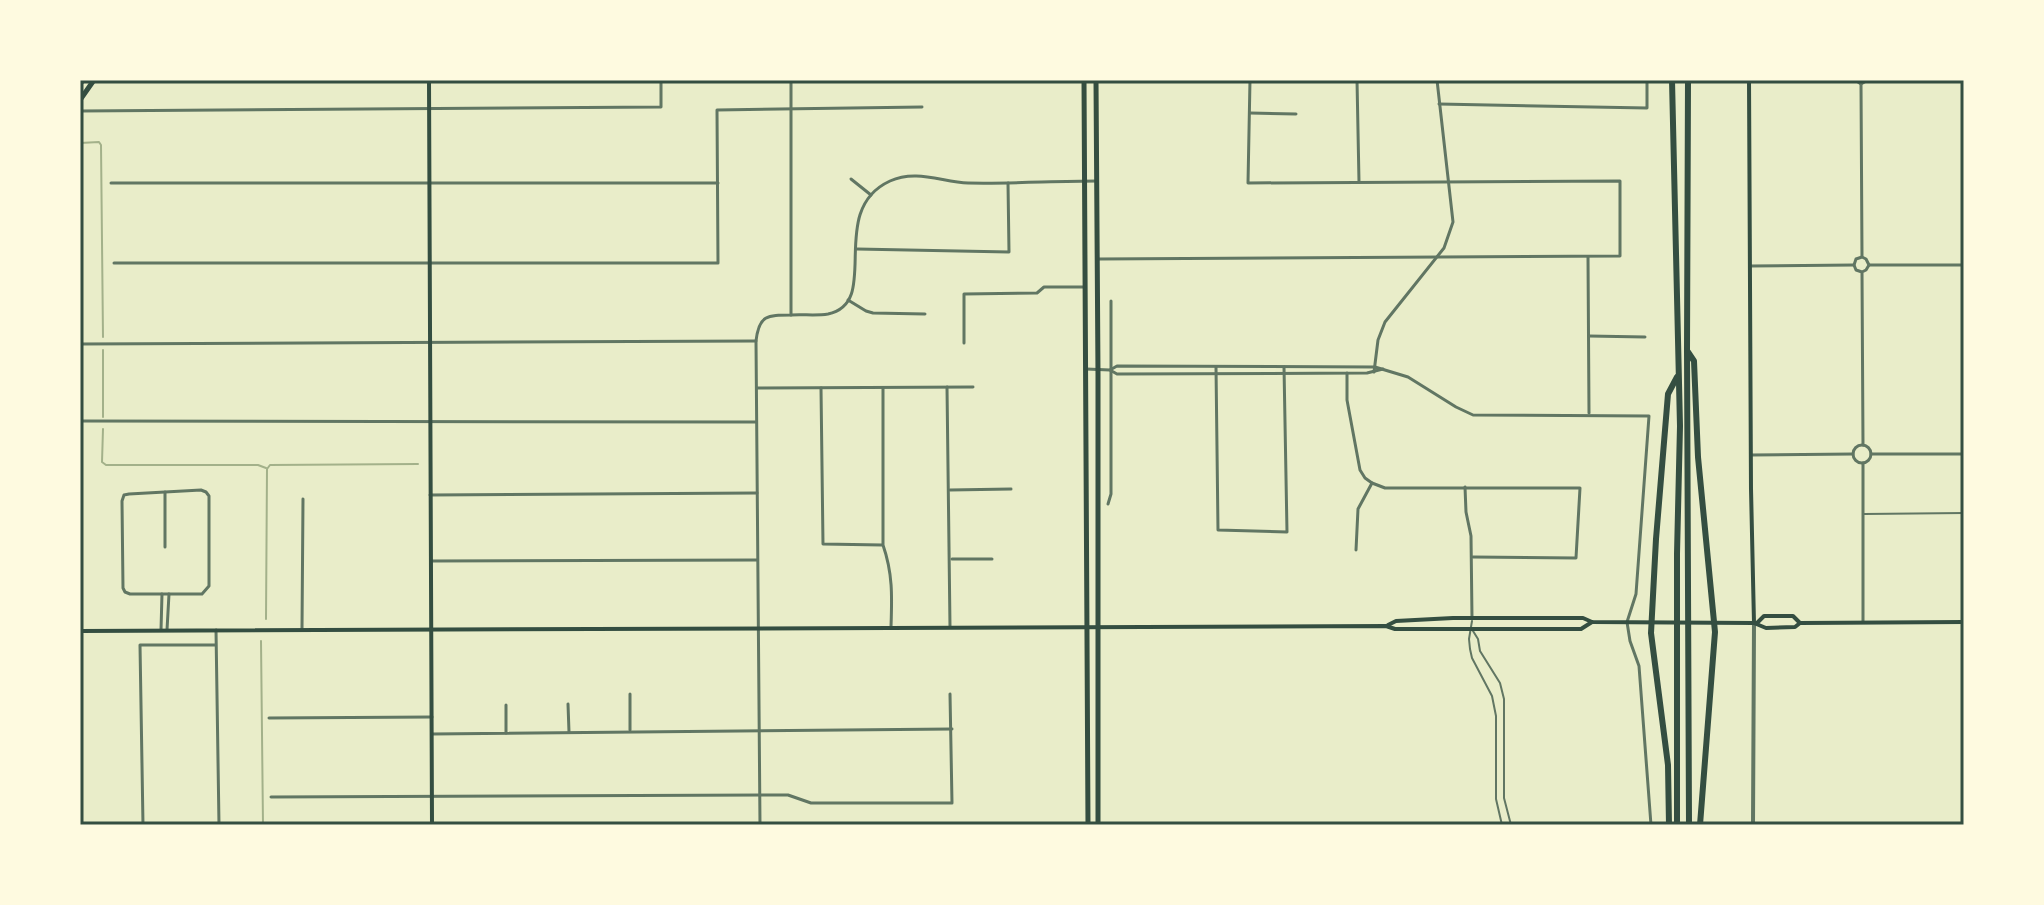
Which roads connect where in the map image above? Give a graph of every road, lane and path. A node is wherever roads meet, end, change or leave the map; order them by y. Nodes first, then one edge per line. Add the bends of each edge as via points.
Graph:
1 (94, 80) edge
2 (429, 80) edge
3 (661, 80) edge
4 (791, 80) edge
5 (1084, 80) edge
6 (1096, 80) edge
7 (1250, 80) edge
8 (1357, 80) edge
9 (1437, 80) edge
10 (1647, 80) edge
11 (1672, 80) edge
12 (1688, 80) edge
13 (1749, 80) edge
14 (1855, 80) edge
15 (1868, 80) edge
16 (1861, 84) junction
17 (80, 100) edge
18 (1439, 104) junction
19 (922, 107) dead end
20 (791, 108) junction
21 (429, 109) junction
22 (80, 111) edge
23 (1250, 113) junction
24 (1296, 114) dead end
25 (851, 179) dead end
26 (1084, 181) junction
27 (1097, 181) junction
28 (1359, 182) junction
29 (1449, 182) junction
30 (111, 183) dead end
31 (428, 183) junction
32 (718, 183) junction
33 (1008, 183) junction
34 (871, 195) junction
35 (855, 249) junction
36 (1588, 257) junction
37 (1862, 257) junction
38 (1437, 258) junction
39 (1097, 259) junction
40 (429, 262) junction
41 (114, 263) dead end
42 (1854, 265) junction
43 (1869, 265) junction
44 (1964, 265) edge
45 (1750, 266) junction
46 (1862, 272) junction
47 (1085, 287) junction
48 (848, 299) junction
49 (1111, 301) dead end
50 (925, 314) dead end
51 (791, 315) junction
52 (1589, 336) junction
53 (1645, 337) dead end
54 (430, 341) junction
55 (756, 341) junction
56 (964, 343) dead end
57 (80, 344) edge
58 (1687, 350) junction
59 (1216, 367) junction
60 (1284, 367) junction
61 (1086, 369) junction
62 (1375, 369) junction
63 (1098, 370) junction
64 (1110, 370) junction
65 (1347, 373) junction
66 (1679, 373) junction
67 (1216, 374) junction
68 (1284, 374) junction
69 (947, 387) junction
70 (973, 387) dead end
71 (757, 388) junction
72 (821, 388) junction
73 (883, 388) junction
74 (1589, 415) junction
75 (80, 421) edge
76 (430, 421) junction
77 (756, 422) junction
78 (1863, 445) junction
79 (1853, 454) junction
80 (1871, 454) junction
81 (1964, 454) edge
82 (1752, 455) junction
83 (1863, 463) junction
84 (1372, 483) junction
85 (1465, 487) junction
86 (1011, 489) dead end
87 (950, 490) junction
88 (165, 492) junction
89 (757, 493) junction
90 (430, 495) junction
91 (303, 499) dead end
92 (1108, 504) dead end
93 (1964, 513) edge
94 (1863, 514) junction
95 (883, 545) junction
96 (165, 547) dead end
97 (1356, 550) dead end
98 (1473, 557) junction
99 (951, 559) junction
100 (992, 559) dead end
101 (757, 560) junction
102 (431, 561) junction
103 (162, 594) junction
104 (169, 594) junction
105 (1472, 618) junction
106 (1418, 620) junction
107 (1592, 622) junction
108 (1627, 622) junction
109 (1652, 622) junction
110 (1714, 622) junction
111 (1863, 622) junction
112 (1964, 622) edge
113 (1755, 623) junction
114 (1800, 623) junction
115 (1097, 625) junction
116 (1087, 626) junction
117 (1386, 626) junction
118 (891, 627) junction
119 (950, 627) junction
120 (431, 628) junction
121 (758, 628) junction
122 (302, 629) junction
123 (161, 630) junction
124 (167, 630) junction
125 (216, 630) junction
126 (1411, 630) junction
127 (1472, 630) junction
128 (80, 631) edge
129 (215, 645) junction
130 (630, 694) dead end
131 (950, 694) dead end
132 (568, 704) dead end
133 (506, 705) dead end
134 (432, 717) junction
135 (269, 718) dead end
136 (952, 729) junction
137 (630, 732) junction
138 (760, 732) junction
139 (569, 733) junction
140 (432, 734) junction
141 (507, 734) junction
142 (431, 796) junction
143 (760, 796) junction
144 (271, 797) dead end
145 (143, 825) edge
146 (219, 825) edge
147 (432, 825) edge
148 (760, 825) edge
149 (1088, 825) edge
150 (1098, 825) edge
151 (1502, 825) edge
152 (1511, 825) edge
153 (1651, 825) edge
154 (1669, 825) edge
155 (1677, 825) edge
156 (1689, 825) edge
157 (1700, 825) edge
158 (1753, 825) edge

1 - 17 main road
2 - 21 main road
3 - 21 street via 661,107
4 - 20 street
5 - 26 main road
6 - 27 main road
7 - 23 street
8 - 28 street
9 - 18 street
10 - 18 street via 1647,108
11 - 66 highway
12 - 58 highway
13 - 45 main road
14 - 16 street
15 - 16 street
16 - 37 street
18 - 29 street
19 - 20 street
20 - 32 street via 717,110
20 - 51 street
21 - 22 street
21 - 31 main road
23 - 24 street
23 - 28 street via 1248,183
25 - 34 street
26 - 27 street
26 - 33 street
26 - 47 main road
27 - 39 main road
28 - 29 street
29 - 36 street via 1620,181 1620,256
29 - 38 street via 1453,222
30 - 31 street
31 - 32 street
31 - 40 main road
32 - 40 street via 718,263
33 - 34 street via 909,176 890,181
33 - 35 street via 1009,252
34 - 35 street via 858,216
35 - 48 street via 855,279
36 - 38 street
36 - 52 street
37 - 42 street
37 - 43 street
38 - 39 street
38 - 62 street via 1385,322
39 - 63 main road
40 - 41 street
40 - 54 main road
42 - 45 street
42 - 46 street
43 - 44 street
43 - 46 street
45 - 82 main road
46 - 78 street
47 - 56 street via 964,294
47 - 61 main road
48 - 50 street via 873,313
48 - 51 street via 828,314
49 - 64 street
51 - 55 street via 764,318
52 - 53 street
52 - 74 street
54 - 55 street
54 - 57 street
54 - 76 main road
55 - 71 street
58 - 110 highway via 1694,361
58 - 156 highway
59 - 60 street
59 - 64 street
59 - 67 street
60 - 62 street
60 - 68 street
61 - 63 street
61 - 116 main road
62 - 65 street
62 - 74 street via 1408,377 1473,415
63 - 64 street
63 - 115 main road
64 - 67 street
64 - 92 street
65 - 68 street
65 - 84 street via 1360,470
66 - 109 highway via 1668,394
66 - 155 highway
67 - 68 street
67 - 68 street via 1218,530 1287,532
69 - 70 street
69 - 73 street
69 - 87 street
71 - 72 street
71 - 77 street
72 - 73 street
72 - 95 street via 823,544
73 - 95 street
74 - 108 street via 1649,416 1636,594
75 - 76 street
76 - 77 street
76 - 90 main road
77 - 89 street
78 - 79 street
78 - 80 street
79 - 82 street
79 - 83 street
80 - 81 street
80 - 83 street
82 - 113 main road
83 - 94 street
84 - 85 street via 1385,488
84 - 97 street via 1358,509
85 - 98 street
85 - 98 street via 1580,488 1576,558
86 - 87 street
87 - 99 street
88 - 96 street
88 - 103 street via 124,495 122,501 123,588 130,594
88 - 104 street via 201,490 209,496 209,586 202,594
89 - 90 street
89 - 101 street
90 - 102 main road
91 - 122 street
93 - 94 lane
94 - 111 street
95 - 118 street via 892,580
98 - 105 street
99 - 100 street
99 - 119 street
101 - 102 street
101 - 121 street
102 - 120 main road
103 - 104 street
103 - 123 street
104 - 124 street
105 - 106 main road
105 - 107 main road
105 - 127 lane
106 - 117 main road
106 - 126 main road
107 - 108 main road
107 - 127 main road via 1581,629
108 - 109 main road
108 - 153 street via 1639,666
109 - 110 main road
109 - 154 highway via 1668,765
110 - 113 main road
110 - 157 highway
111 - 112 main road
111 - 114 main road
113 - 114 main road via 1766,628
113 - 114 main road via 1764,616 1793,616
113 - 158 street
115 - 116 main road
115 - 117 main road
115 - 150 main road
116 - 119 main road
116 - 149 main road
117 - 126 main road
118 - 119 main road
118 - 121 main road
120 - 121 main road
120 - 122 main road
120 - 134 main road
121 - 138 street
122 - 125 main road
123 - 124 main road
123 - 128 main road
124 - 125 main road
125 - 129 street
126 - 127 main road
127 - 151 lane via 1472,658 1496,716 1496,799
127 - 152 lane via 1504,699 1504,798
129 - 145 street via 140,645
129 - 146 street
130 - 137 street
131 - 136 street
132 - 139 street
133 - 141 street
134 - 135 street
134 - 140 main road
136 - 138 street
136 - 143 street via 952,803 811,803 788,795
137 - 138 street
137 - 139 street
138 - 143 street
139 - 141 street
140 - 141 street
140 - 142 main road
142 - 143 street
142 - 144 street
142 - 147 main road
143 - 148 street

